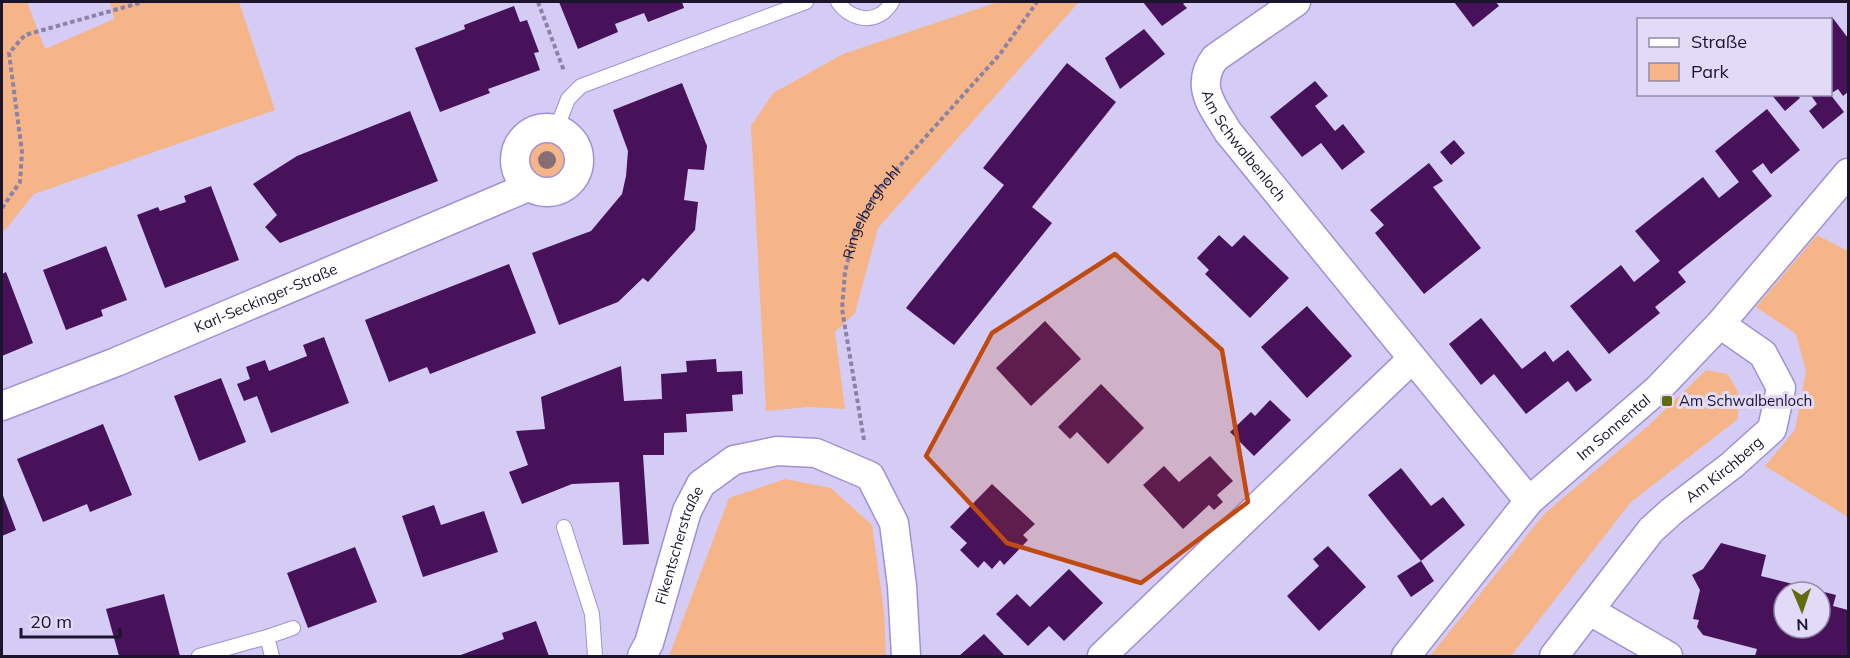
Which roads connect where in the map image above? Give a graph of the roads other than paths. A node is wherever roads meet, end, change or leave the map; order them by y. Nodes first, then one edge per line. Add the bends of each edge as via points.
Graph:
1 (806, 2) edge
2 (838, 2) edge
3 (892, 2) edge
4 (1296, 2) edge
5 (556, 130) junction
6 (1848, 173) edge
7 (528, 187) junction
8 (1720, 324) junction
9 (1412, 359) junction
10 (2, 406) edge
11 (1529, 501) junction
12 (564, 526) dead end
13 (1590, 611) junction
14 (293, 628) dead end
15 (267, 637) junction
16 (199, 657) edge
17 (272, 657) edge
18 (595, 657) edge
19 (642, 657) edge
20 (906, 657) edge
21 (1102, 657) edge
22 (1406, 657) edge
23 (1554, 657) edge
24 (1668, 657) edge

1 - 5 lane via 581,86 568,99
2 - 3 lane via 843,10 861,19 881,14
4 - 9 street, Am Schwalbenloch via 1215,58 1209,66 1205,89 1228,132
5 - 7 street via 536,130 520,142 514,161
5 - 7 street via 574,143 579,164 576,174 560,190 549,193
6 - 8 street, Im Sonnental
7 - 10 street, Karl-Seckinger-Straße via 116,362
8 - 11 street, Im Sonnental via 1658,389
8 - 13 street, Am Kirchberg via 1763,354 1781,388 1772,429 1651,530
9 - 11 street, Am Schwalbenloch
9 - 21 street
11 - 22 street, Im Sonnental
12 - 18 lane via 592,614
13 - 23 street, Am Kirchberg
13 - 24 street
14 - 15 lane
15 - 16 lane
15 - 17 lane
19 - 20 street, Fikentscherstraße via 650,642 687,511 701,484 734,460 777,451 816,453 870,476 894,523

